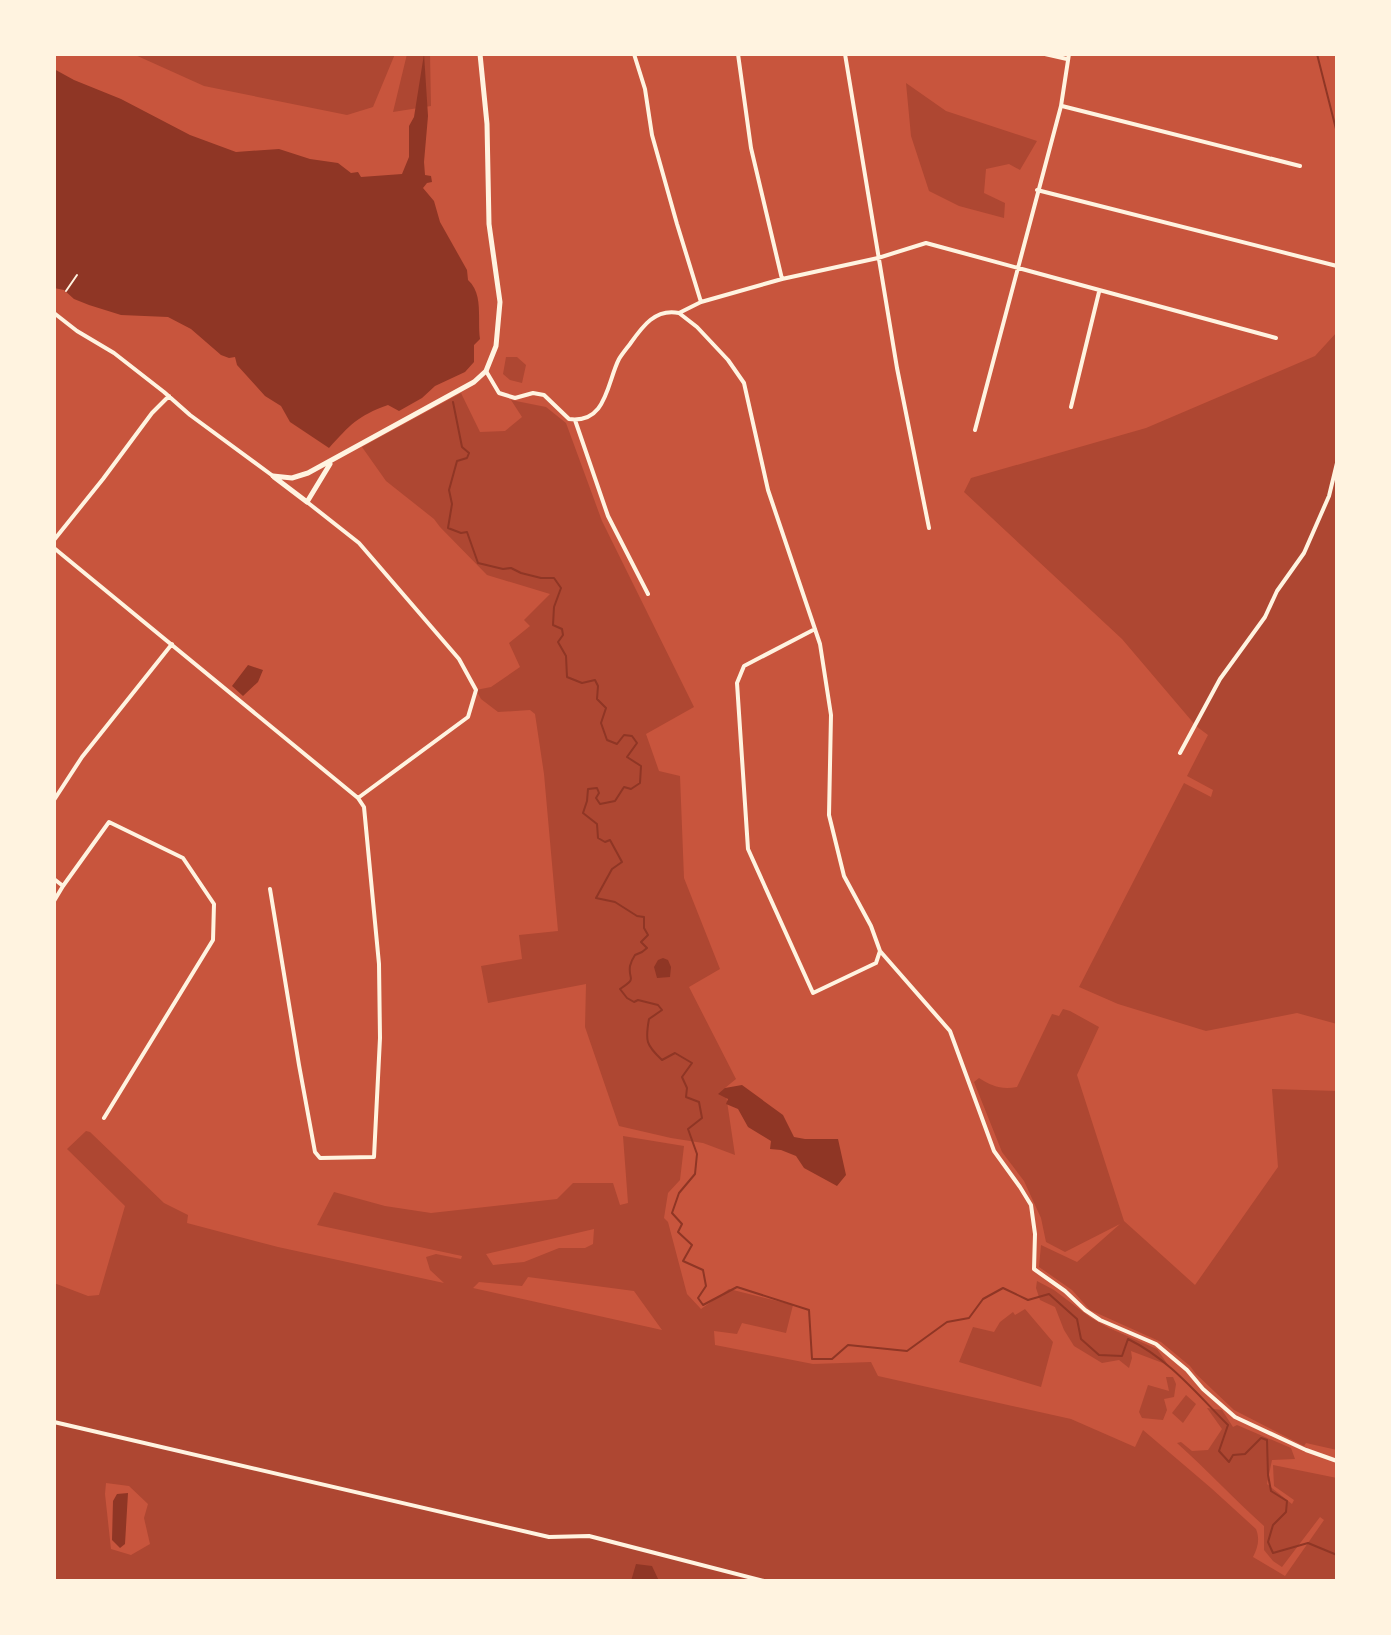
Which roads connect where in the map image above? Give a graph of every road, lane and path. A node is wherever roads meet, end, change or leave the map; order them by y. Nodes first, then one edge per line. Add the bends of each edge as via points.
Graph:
1 (480, 54) edge
2 (634, 54) edge
3 (738, 54) edge
4 (845, 54) edge
5 (1045, 54) edge
6 (1068, 56) edge
7 (1061, 106) junction
8 (1300, 166) dead end
9 (1037, 190) junction
10 (878, 258) junction
11 (1337, 266) edge
12 (1018, 269) junction
13 (77, 274) dead end
14 (782, 279) junction
15 (66, 291) dead end
16 (1099, 292) junction
17 (701, 302) junction
18 (54, 313) edge
19 (679, 313) junction
20 (1276, 338) dead end
21 (486, 371) junction
22 (169, 396) junction
23 (1071, 407) dead end
24 (575, 420) junction
25 (975, 430) dead end
26 (331, 462) junction
27 (1337, 463) edge
28 (273, 476) junction
29 (292, 478) junction
30 (290, 489) junction
31 (307, 502) junction
32 (929, 528) dead end
33 (54, 540) edge
34 (54, 548) edge
35 (648, 594) dead end
36 (815, 629) junction
37 (172, 644) junction
38 (1180, 753) dead end
39 (358, 798) junction
40 (54, 800) edge
41 (54, 879) edge
42 (63, 886) junction
43 (270, 889) dead end
44 (54, 901) edge
45 (880, 951) junction
46 (104, 1118) dead end
47 (54, 1422) edge
48 (1337, 1461) edge
49 (764, 1581) edge

1 - 21 street via 489,224 500,302 496,346
2 - 17 street
3 - 14 street via 751,148
4 - 10 street
5 - 6 street
6 - 7 street
7 - 8 street
7 - 9 street
9 - 11 street
9 - 12 street
10 - 12 street via 926,243
10 - 14 street
10 - 32 street
12 - 16 street
12 - 25 street
13 - 15 path
14 - 17 street
16 - 20 street
16 - 23 street
17 - 19 street
18 - 22 street
19 - 24 street via 646,321 619,359 595,413
19 - 36 street via 744,383 768,490
21 - 24 street via 499,393 515,398 544,395
21 - 26 street
22 - 28 street
22 - 33 street
24 - 35 street via 608,516
26 - 29 street
26 - 31 street
27 - 38 street via 1304,553 1220,679
28 - 29 street
28 - 30 street
29 - 30 street
30 - 31 street
31 - 39 street via 359,543 459,659 476,690 468,717
34 - 37 street
36 - 45 street via 831,715 829,815 844,876
36 - 45 street via 744,666 737,683 748,849 813,993 876,963
37 - 39 street
37 - 40 street
39 - 43 street via 364,807 379,964 374,1157 320,1158 315,1152
41 - 42 street
42 - 44 street
42 - 46 street via 109,822 183,858 214,904 213,940
45 - 48 street via 950,1031 994,1151 1031,1205 1034,1269 1100,1320 1156,1344 1235,1417
47 - 49 street via 549,1537 589,1536

